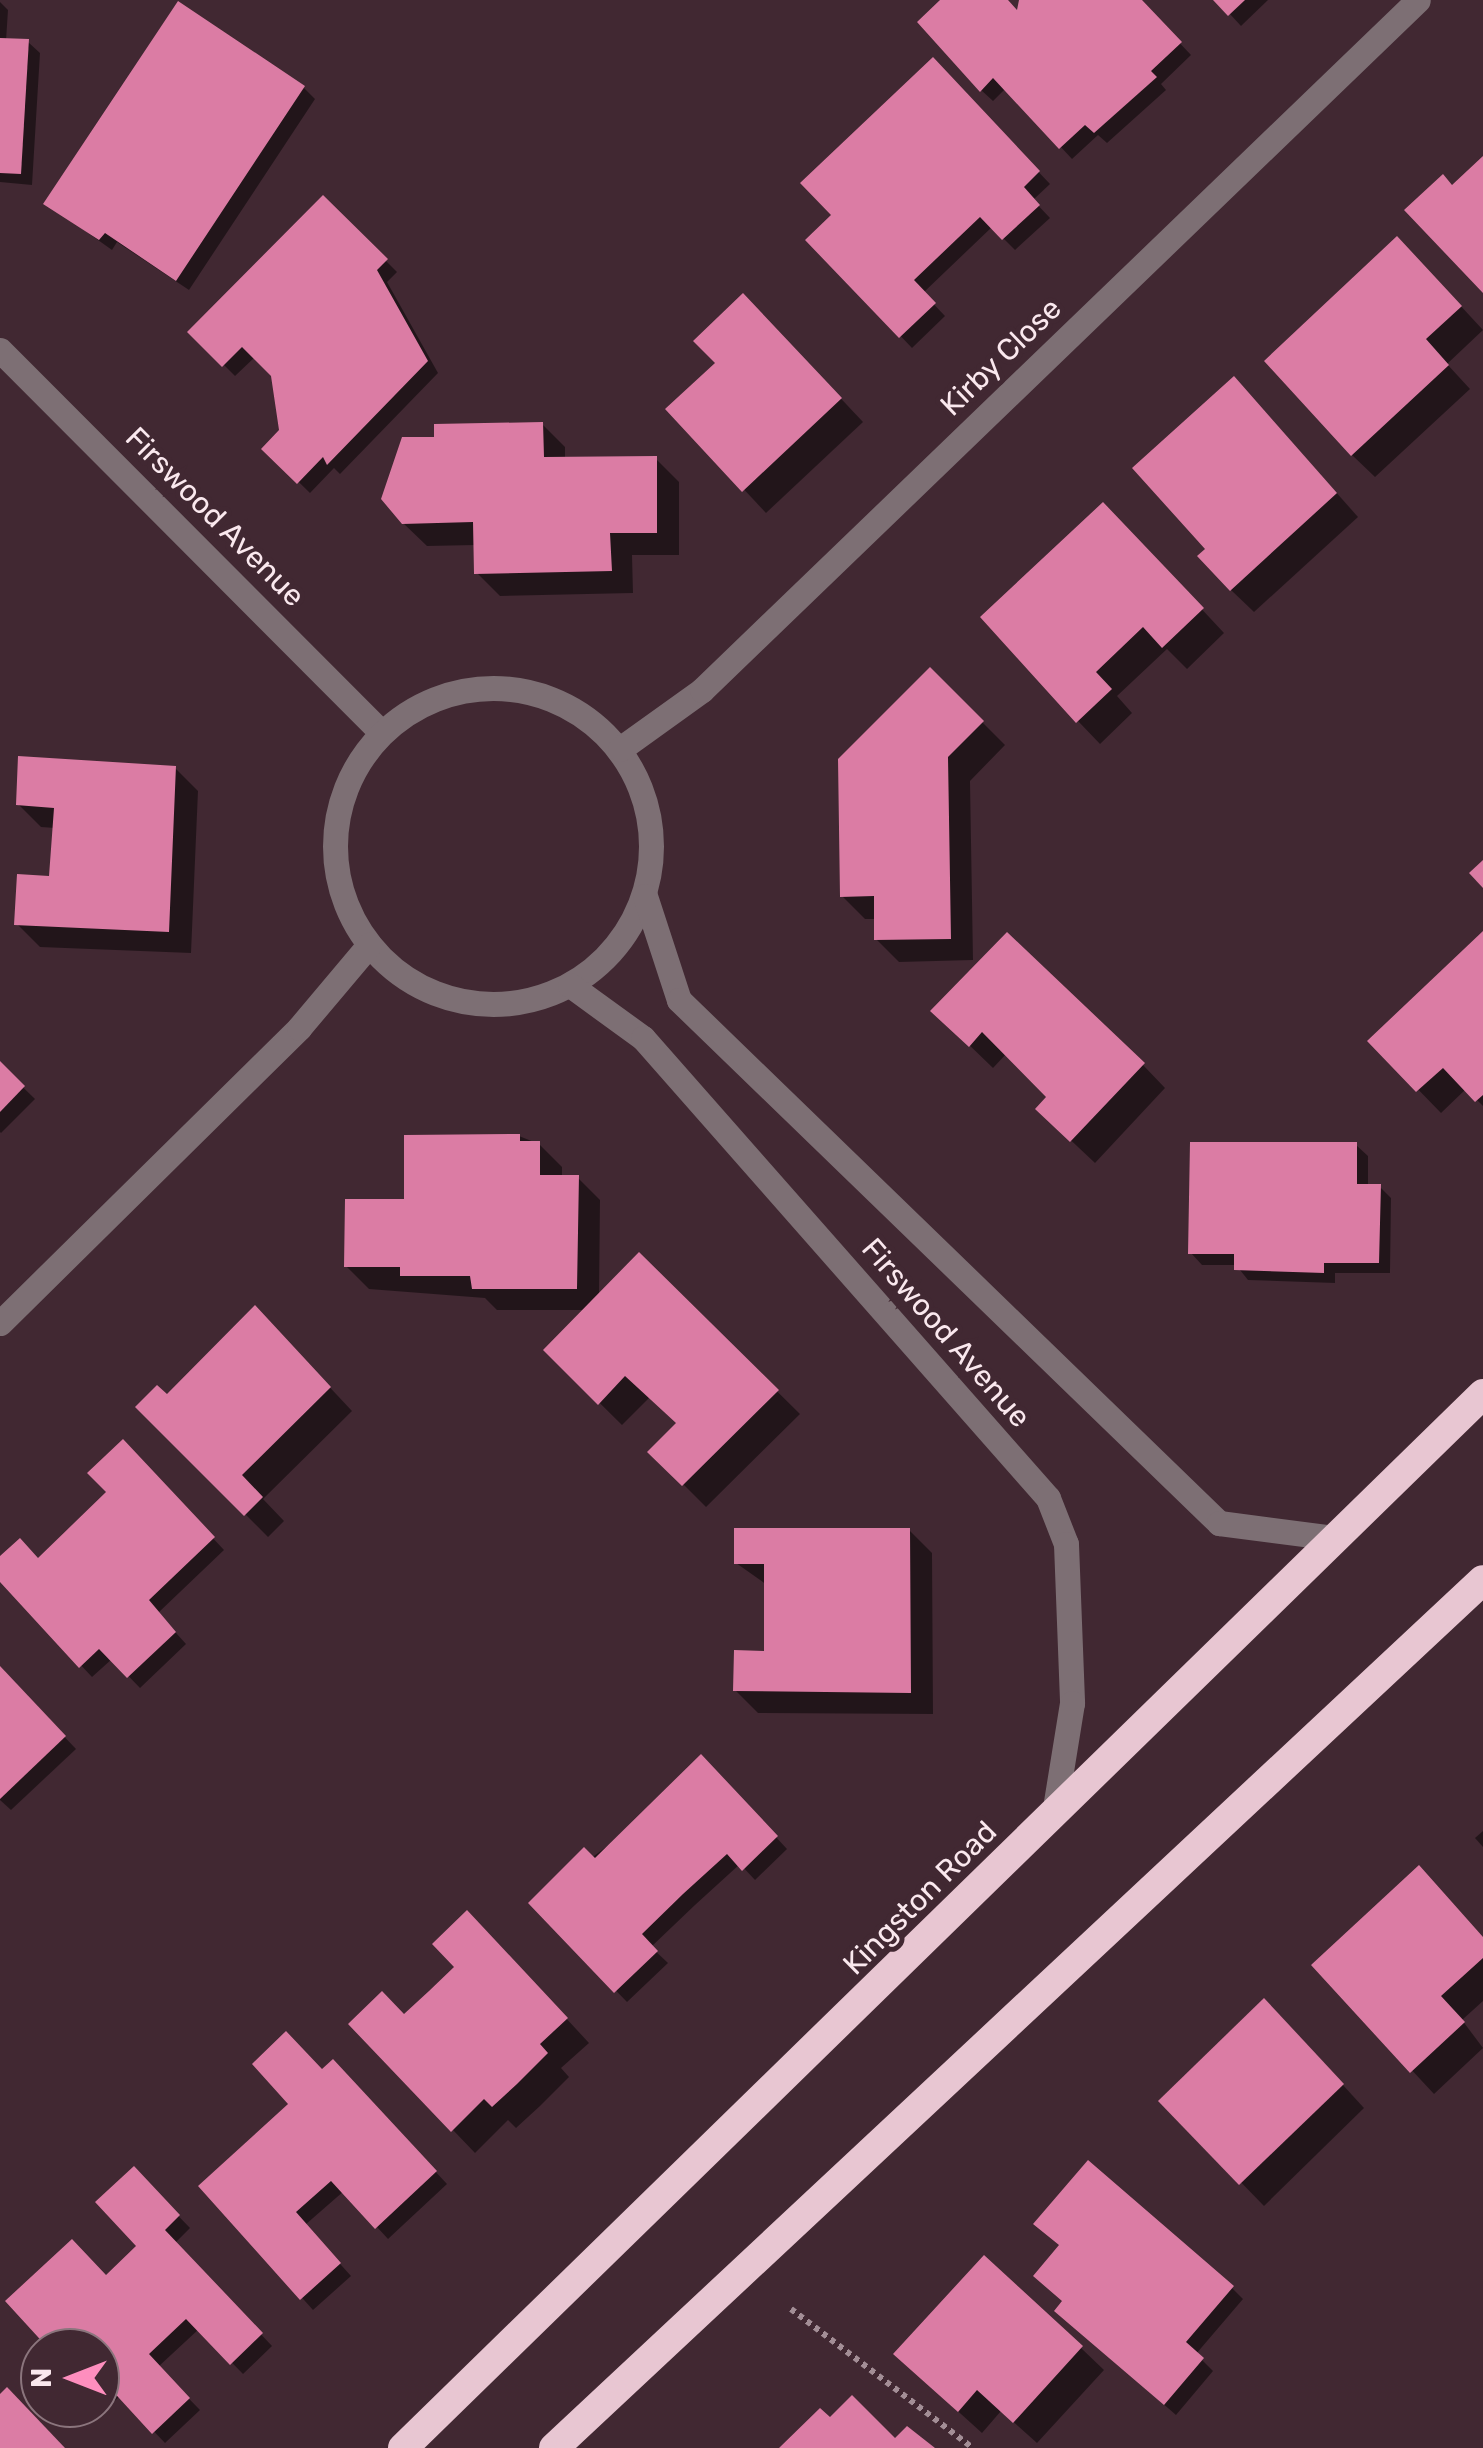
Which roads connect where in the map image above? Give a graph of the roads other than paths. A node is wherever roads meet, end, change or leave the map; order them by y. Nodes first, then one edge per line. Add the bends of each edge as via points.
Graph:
1 (1418, 0) edge
2 (0, 350) edge
3 (381, 732) junction
4 (620, 748) junction
5 (644, 896) junction
6 (368, 946) junction
7 (570, 985) junction
8 (0, 1323) edge
9 (1483, 1394) edge
10 (1336, 1538) junction
11 (1483, 1580) edge
12 (1054, 1814) junction
13 (403, 2448) edge
14 (554, 2448) edge

1 - 4 street, Kirby Close via 702,690
2 - 3 street, Firswood Avenue
3 - 4 street, Firswood Avenue via 425,700 477,686 531,690 580,712
3 - 6 street, Firswood Avenue via 354,769 334,860 345,905
4 - 5 street, Firswood Avenue via 644,794 653,845
5 - 7 street, Firswood Avenue via 628,932
5 - 10 street, Firswood Avenue via 679,1000 1219,1523
6 - 7 street, Firswood Avenue via 400,976 469,1002 529,1001
6 - 8 street via 298,1028
7 - 12 street, Firswood Avenue via 643,1038 1048,1498 1066,1544 1072,1703
9 - 10 highway, Kingston Road
10 - 12 highway, Kingston Road
11 - 14 highway
12 - 13 highway, Kingston Road

